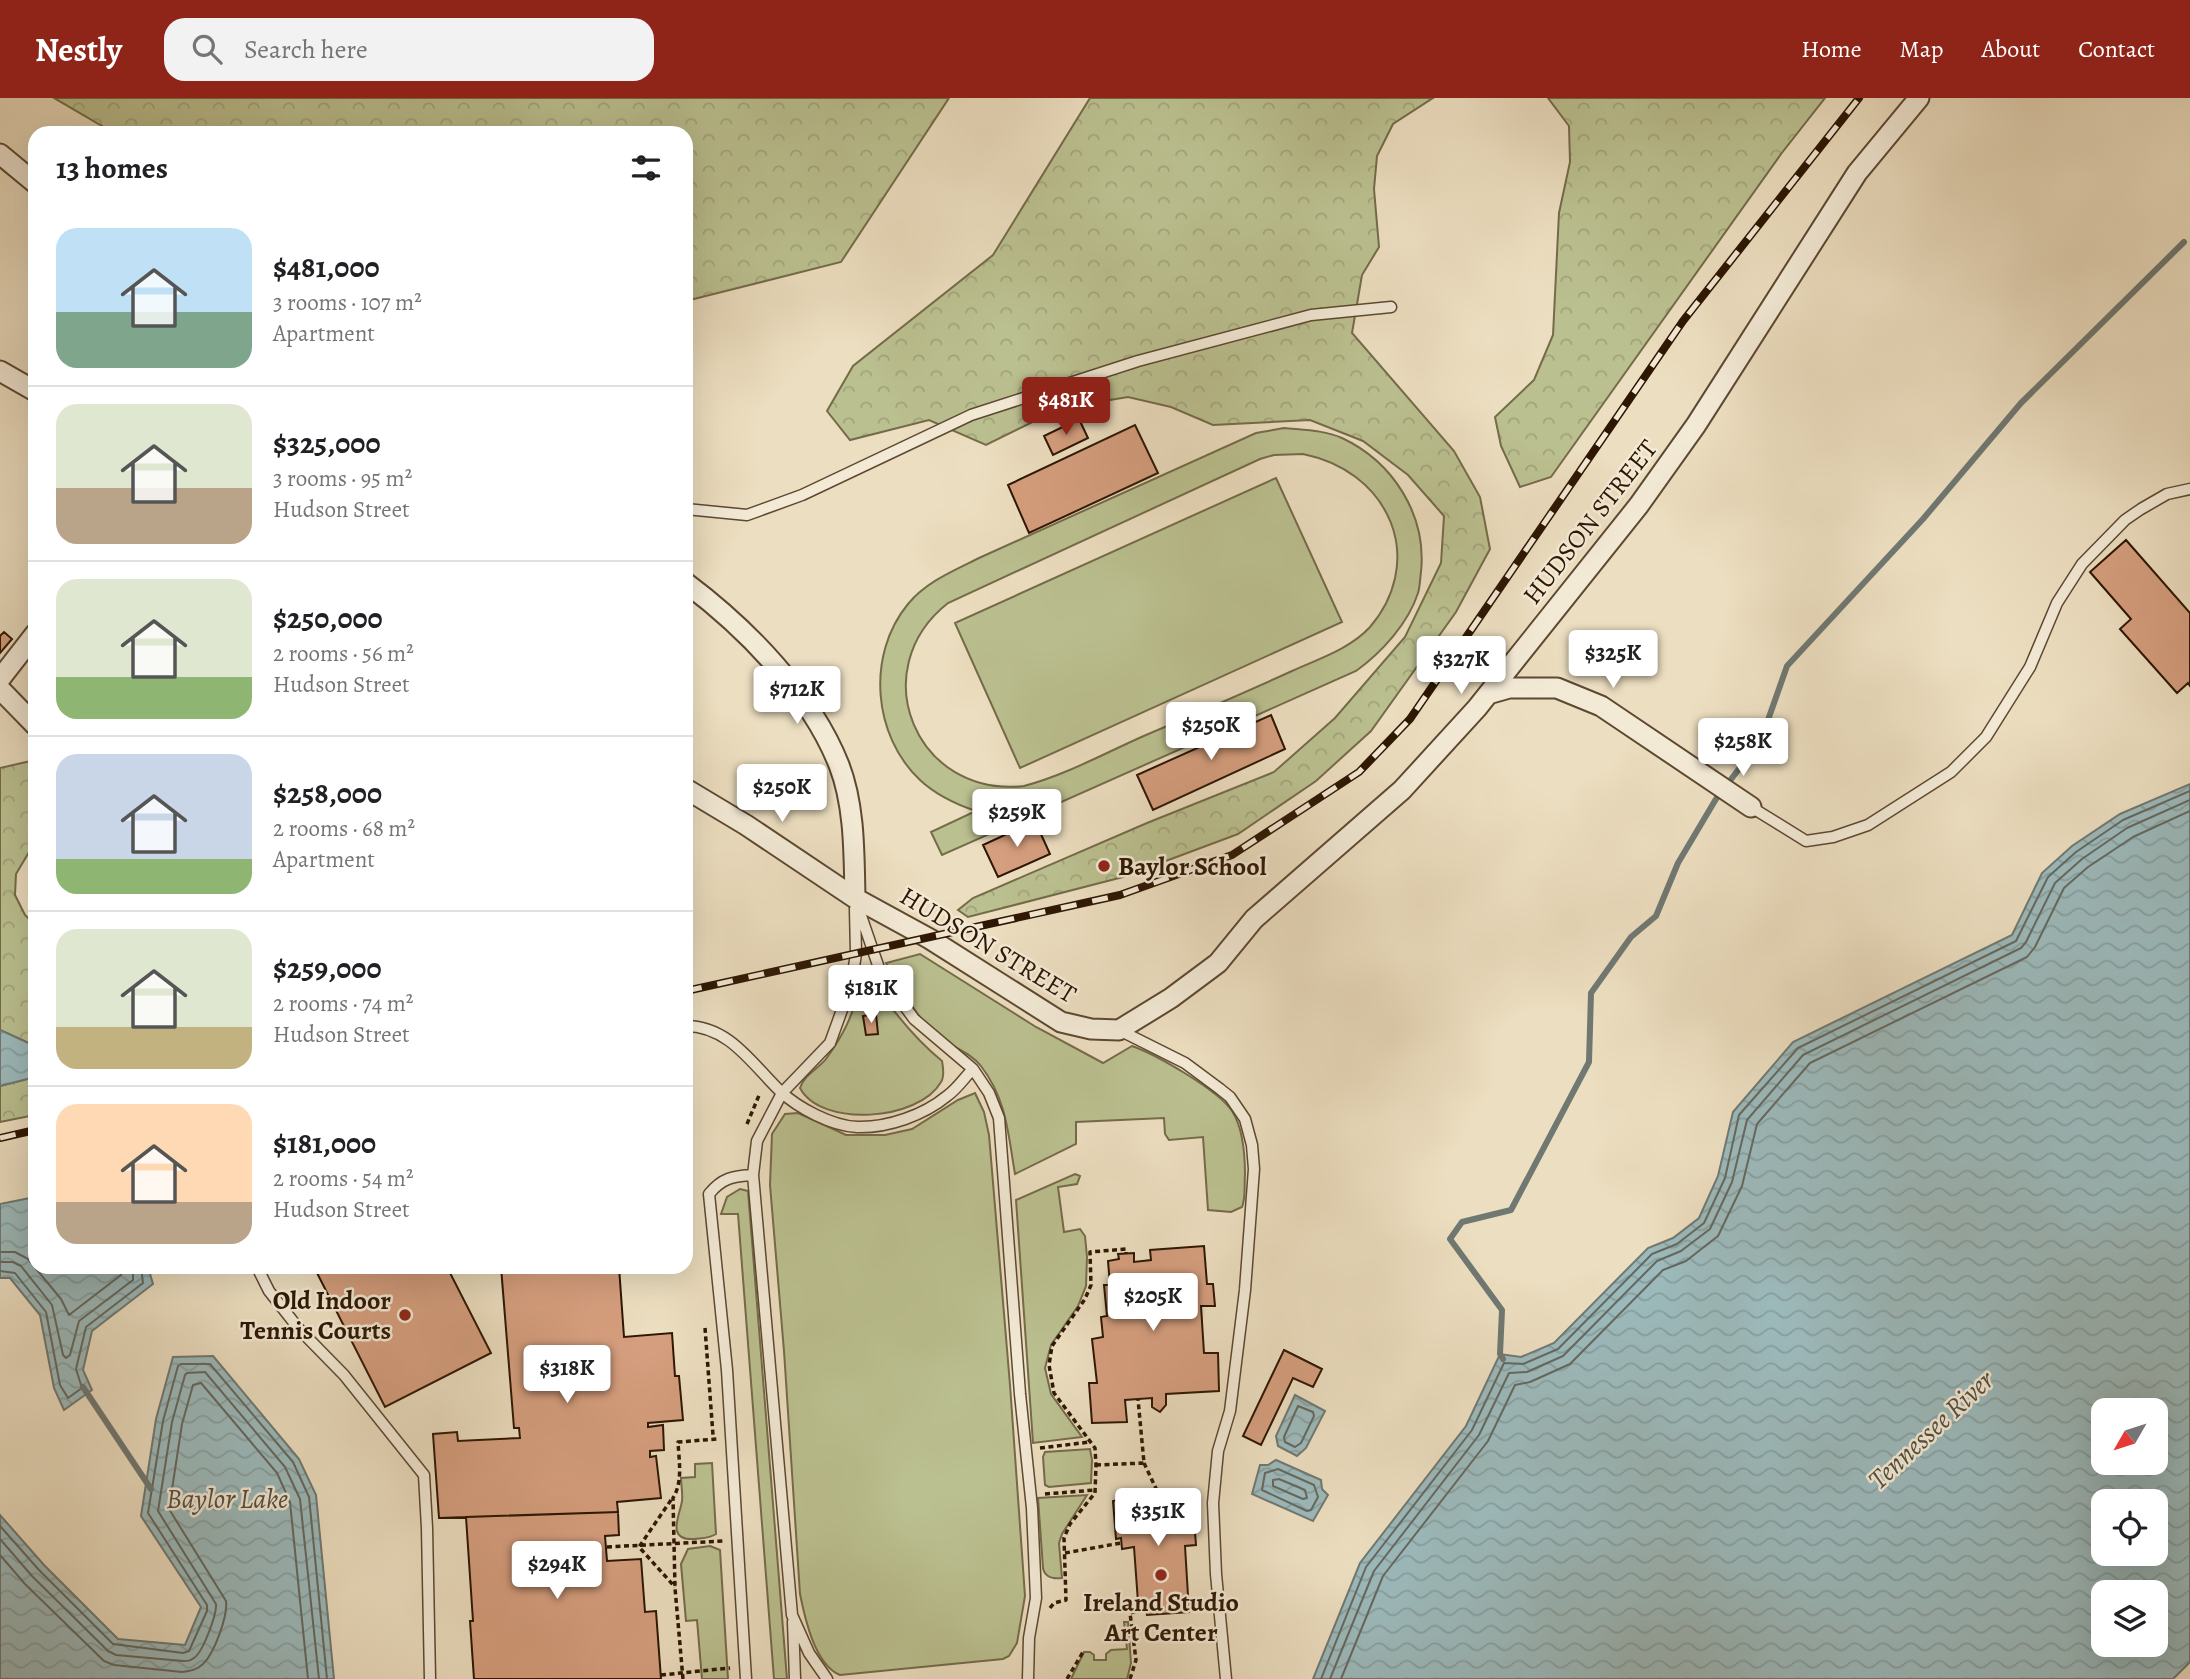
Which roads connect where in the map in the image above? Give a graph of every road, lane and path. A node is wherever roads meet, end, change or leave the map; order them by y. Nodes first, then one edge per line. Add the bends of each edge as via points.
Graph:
1 (1919, 98) edge
2 (0, 154) edge
3 (28, 177) edge
4 (1391, 307) dead end
5 (0, 371) edge
6 (28, 387) edge
7 (2190, 489) edge
8 (693, 510) edge
9 (693, 589) edge
10 (28, 643) edge
11 (0, 679) edge
12 (0, 689) edge
13 (1488, 694) junction
14 (28, 718) edge
15 (693, 793) edge
16 (1751, 807) joint
17 (855, 898) junction
18 (693, 1026) edge
19 (1119, 1030) junction
20 (973, 1069) junction
21 (782, 1093) junction
22 (753, 1175) junction
23 (1126, 1254) dead end
24 (260, 1274) edge
25 (1138, 1399) dead end
26 (731, 1438) junction
27 (1090, 1442) junction
28 (1038, 1448) dead end
29 (1144, 1463) junction
30 (1096, 1465) junction
31 (1042, 1483) dead end
32 (1095, 1490) junction
33 (1160, 1497) dead end
34 (673, 1499) junction
35 (736, 1540) junction
36 (1121, 1543) dead end
37 (675, 1544) junction
38 (607, 1547) dead end
39 (639, 1547) junction
40 (1065, 1553) junction
41 (675, 1588) junction
42 (1146, 1609) dead end
43 (792, 1615) junction
44 (1048, 1615) dead end
45 (1083, 1652) dead end
46 (660, 1675) dead end
47 (683, 1677) edge
48 (430, 1679) edge
49 (732, 1679) edge
50 (746, 1679) edge
51 (795, 1679) edge
52 (827, 1679) edge
53 (1028, 1679) edge
54 (1067, 1679) edge
55 (1130, 1679) edge
56 (1226, 1679) edge

1 - 13 street, HUDSON STREET via 1857,173 1696,425 1639,505
2 - 3 street
4 - 8 lane via 1311,315 1138,361 1022,398 971,415 802,495 747,514
5 - 6 street
7 - 16 lane via 2167,494 2124,520 2082,564 2057,603 2023,679 1986,737 1951,772 1868,825 1833,837 1806,841
9 - 17 street via 781,669 820,724 840,767 847,799 855,851
10 - 11 street
12 - 14 street
13 - 16 street via 1508,688 1557,688 1601,706
13 - 19 street, HUDSON STREET via 1402,790 1254,919 1218,963
15 - 17 street, HUDSON STREET
17 - 19 street, HUDSON STREET via 930,939 1061,1022
17 - 20 lane via 881,974 914,1019
17 - 21 lane via 856,954 851,985 830,1044
18 - 21 lane via 731,1042
19 - 56 lane via 1185,1063 1220,1088 1245,1119 1252,1145 1245,1290 1213,1503
20 - 21 lane via 948,1096 923,1112 873,1125 834,1122
20 - 53 lane via 999,1118 1037,1598 1029,1638
21 - 22 lane via 757,1141
22 - 26 lane via 719,1181 709,1194
22 - 43 lane
23 - 27 path via 1126,1249 1090,1252 1091,1285 1050,1355 1054,1393
24 - 48 lane via 299,1329 344,1375 424,1475
25 - 29 path
26 - 34 path via 678,1442 679,1481
26 - 35 lane
27 - 28 path
27 - 30 path
29 - 30 path
29 - 33 path
30 - 32 path
31 - 32 path via 1043,1494
32 - 40 path via 1070,1524 1064,1538
34 - 37 path
34 - 39 path
35 - 37 path
35 - 50 lane
36 - 40 path
37 - 39 path
37 - 41 path
38 - 39 path
39 - 41 path
40 - 44 path via 1066,1600 1051,1605
41 - 47 path
42 - 55 path via 1130,1613 1136,1660
43 - 51 lane
43 - 52 lane
45 - 54 path
46 - 47 path
47 - 49 path via 731,1667

